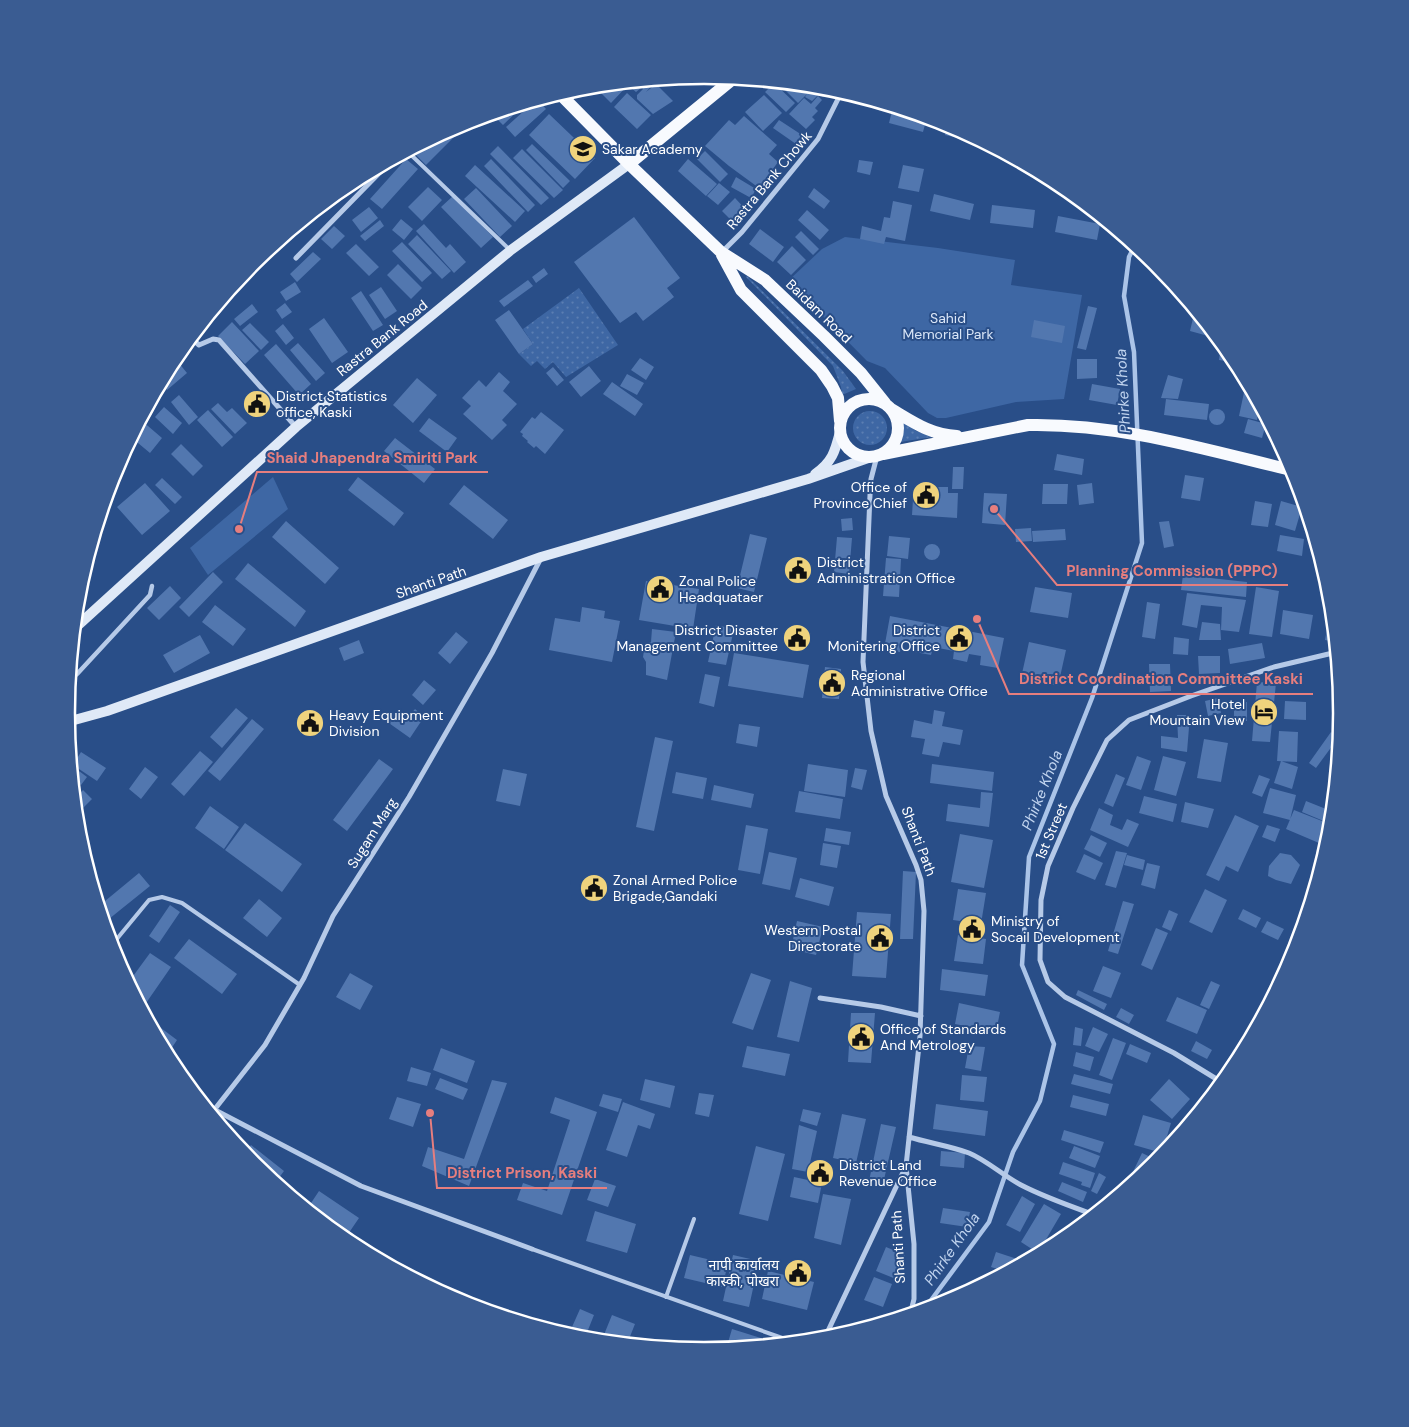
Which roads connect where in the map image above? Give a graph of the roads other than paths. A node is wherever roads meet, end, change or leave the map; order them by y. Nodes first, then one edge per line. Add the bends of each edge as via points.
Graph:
1 (726, 85) edge
2 (838, 99) edge
3 (566, 100) edge
4 (412, 156) edge
5 (629, 164) junction
6 (375, 178) edge
7 (511, 250) junction
8 (721, 252) junction
9 (296, 258) dead end
10 (196, 343) edge
11 (888, 406) junction
12 (296, 427) junction
13 (840, 427) junction
14 (972, 437) junction
15 (877, 456) junction
16 (1284, 468) edge
17 (808, 479) junction
18 (542, 557) junction
19 (152, 586) dead end
20 (82, 622) edge
21 (1331, 653) edge
22 (76, 675) edge
23 (75, 720) edge
24 (117, 939) edge
25 (300, 985) junction
26 (820, 998) dead end
27 (921, 1016) junction
28 (1217, 1079) edge
29 (215, 1109) edge
30 (220, 1116) edge
31 (910, 1137) junction
32 (906, 1166) junction
33 (1089, 1212) edge
34 (694, 1219) dead end
35 (532, 1249) joint
36 (666, 1296) junction
37 (912, 1308) edge
38 (828, 1331) edge
39 (783, 1338) edge

1 - 5 main road
2 - 8 street, Rastra Bank Chowk via 814,145 742,232
3 - 5 main road, Baidam Road
4 - 7 lane
5 - 7 main road, Rastra Bank Road
5 - 8 main road, Baidam Road
6 - 9 street
7 - 12 main road, Rastra Bank Road
8 - 11 main road, Baidam Road via 765,280 861,373
8 - 13 main road, Baidam Road via 741,290 821,370 838,398
10 - 12 street via 199,345 219,340
11 - 13 main road, Baidam Road via 870,399 854,403 848,407
11 - 14 main road, Baidam Road via 920,428 950,436
11 - 15 main road, Baidam Road via 898,420 898,434 893,445
12 - 20 main road, Rastra Bank Road
13 - 15 main road, Baidam Road via 842,439 851,451 864,457
13 - 17 main road, Shanti Path via 831,460
14 - 15 main road, Baidam Road
14 - 16 main road, Baidam Road via 1046,424 1118,431
15 - 17 main road, Shanti Path
15 - 27 street, Shanti Path via 871,479 864,662 872,731 886,796 921,880 924,911
17 - 18 main road, Shanti Path
18 - 23 main road, Shanti Path
18 - 25 street, Sugam Marg via 492,653 409,796 333,916
19 - 22 street via 150,595
21 - 28 street, 1st Street via 1274,667 1129,720 1107,740 1048,866 1041,900 1040,960 1048,982 1065,997
24 - 25 lane via 149,900 162,897 182,902
25 - 29 street, Sugam Marg via 265,1045
26 - 27 street
27 - 31 street, Shanti Path
30 - 35 street via 361,1186
31 - 32 street, Shanti Path
31 - 33 street via 980,1158 1021,1185
32 - 37 street, Shanti Path via 914,1244
32 - 38 street
34 - 36 lane
35 - 36 lane
36 - 39 lane

